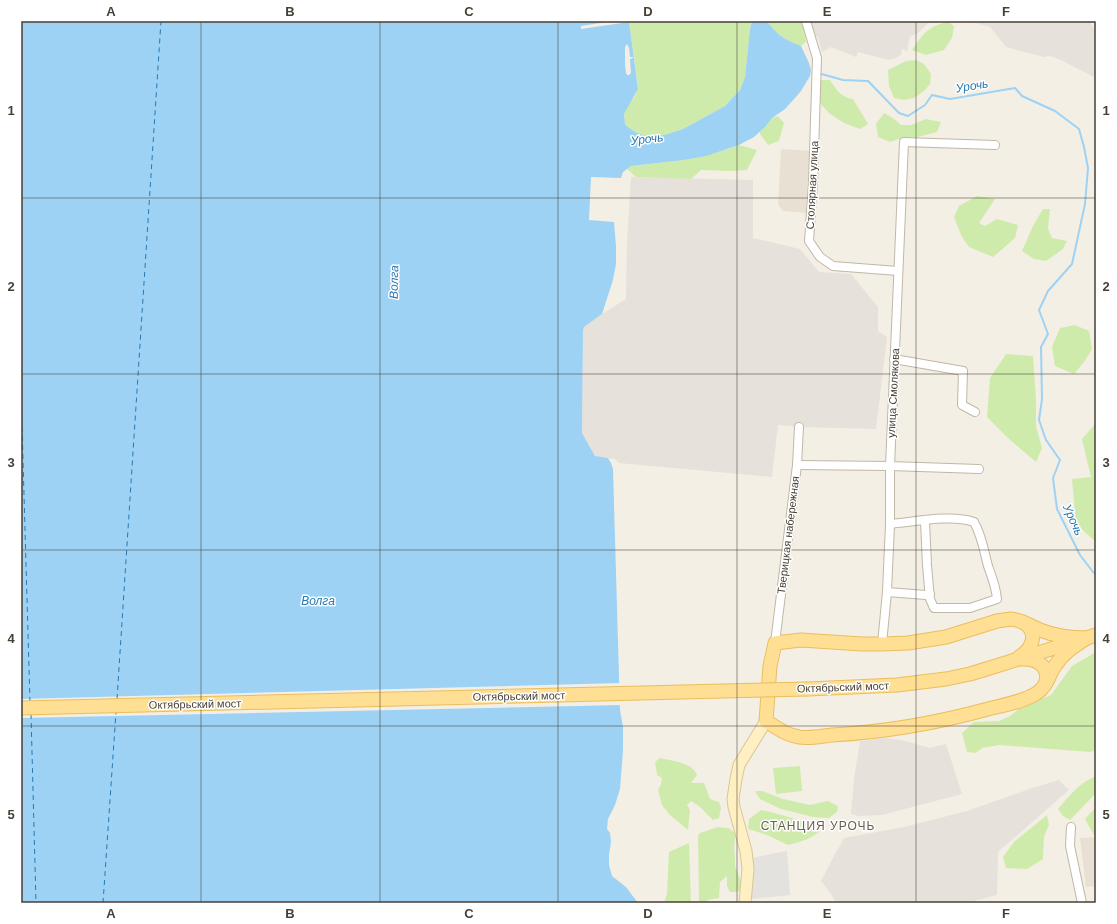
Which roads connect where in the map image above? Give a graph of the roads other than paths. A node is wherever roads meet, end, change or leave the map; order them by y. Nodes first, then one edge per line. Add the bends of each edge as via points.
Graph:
1 (806, 21) edge
2 (995, 145) dead end
3 (898, 271) junction
4 (894, 359) junction
5 (975, 412) dead end
6 (799, 427) dead end
7 (797, 465) junction
8 (890, 466) junction
9 (979, 469) dead end
10 (925, 521) junction
11 (890, 524) junction
12 (888, 592) junction
13 (930, 594) junction
14 (1021, 621) junction
15 (1091, 636) edge
16 (775, 643) junction
17 (882, 644) junction
18 (1014, 660) junction
19 (1045, 685) junction
20 (21, 708) edge
21 (766, 722) junction
22 (1071, 827) dead end
23 (745, 903) edge
24 (1082, 903) edge

1 - 3 street, Столярная улица via 817,58 813,183 808,241 820,257 833,266
2 - 3 street, улица Смолякова via 904,142
3 - 4 street, улица Смолякова
4 - 5 street via 962,371 962,405
4 - 8 street, улица Смолякова
6 - 7 street, Тверицкая набережная
7 - 8 street
7 - 16 street, Тверицкая набережная
8 - 9 street
8 - 11 street, улица Смолякова
10 - 11 street
10 - 13 street
10 - 13 street via 949,518 974,522 980,531 997,599 970,608 934,608
11 - 12 street, улица Смолякова
12 - 13 street
12 - 17 street, улица Смолякова
14 - 15 main road via 1053,634 1073,638
14 - 17 main road via 1004,620 930,640
14 - 18 main road via 1030,627 1032,642 1027,651
15 - 18 main road, Октябрьский мост
15 - 19 main road via 1066,652 1054,666
16 - 17 main road via 812,640
16 - 21 main road via 770,666
18 - 19 main road via 1033,660 1043,665 1047,674
18 - 20 main road, Октябрьский мост, bridge via 946,679 874,686
19 - 21 main road via 1037,694 1012,703 899,729 800,737 786,734
21 - 23 street via 739,765 733,799 746,851 748,869
22 - 24 street via 1070,846

